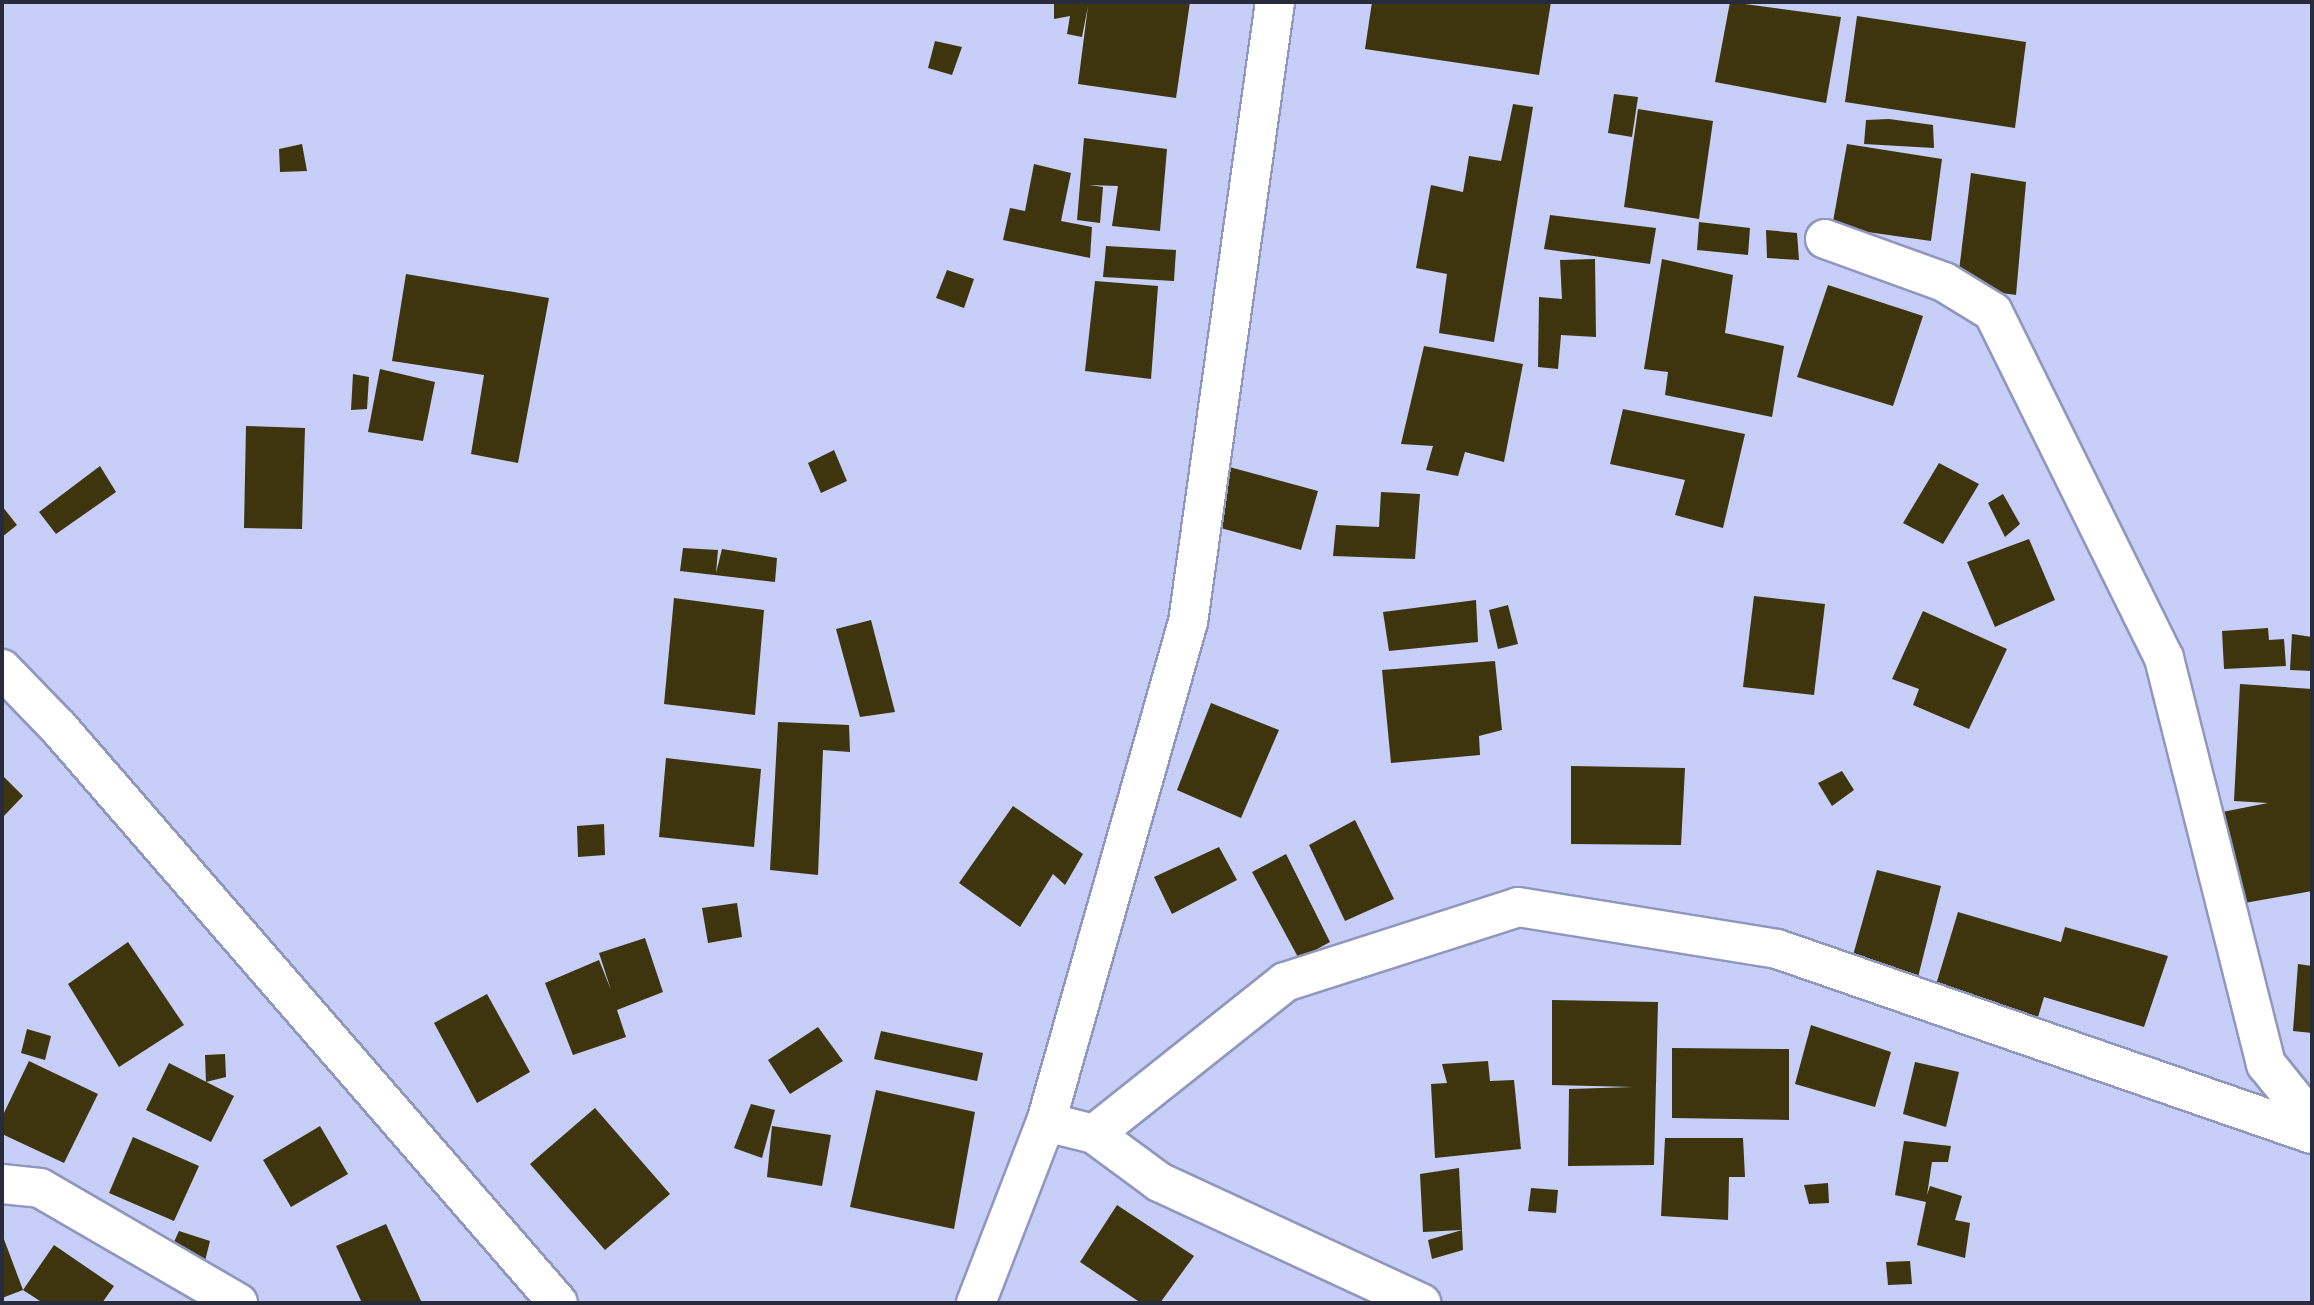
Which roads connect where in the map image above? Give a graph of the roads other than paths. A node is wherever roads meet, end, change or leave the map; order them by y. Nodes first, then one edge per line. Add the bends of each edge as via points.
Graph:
1 (1275, 2) edge
2 (1825, 239) dead end
3 (2, 669) edge
4 (2312, 1121) edge
5 (1046, 1122) junction
6 (1094, 1134) junction
7 (2312, 1134) edge
8 (2, 1184) edge
9 (238, 1303) edge
10 (558, 1303) edge
11 (976, 1303) edge
12 (1421, 1303) edge

1 - 5 street via 1188,622
2 - 4 street via 1944,282 1993,312 2164,658 2266,1064
3 - 10 street
5 - 6 street
5 - 11 street
6 - 7 street via 1285,982 1518,907 1777,949
6 - 12 street via 1159,1182
8 - 9 street via 40,1188

